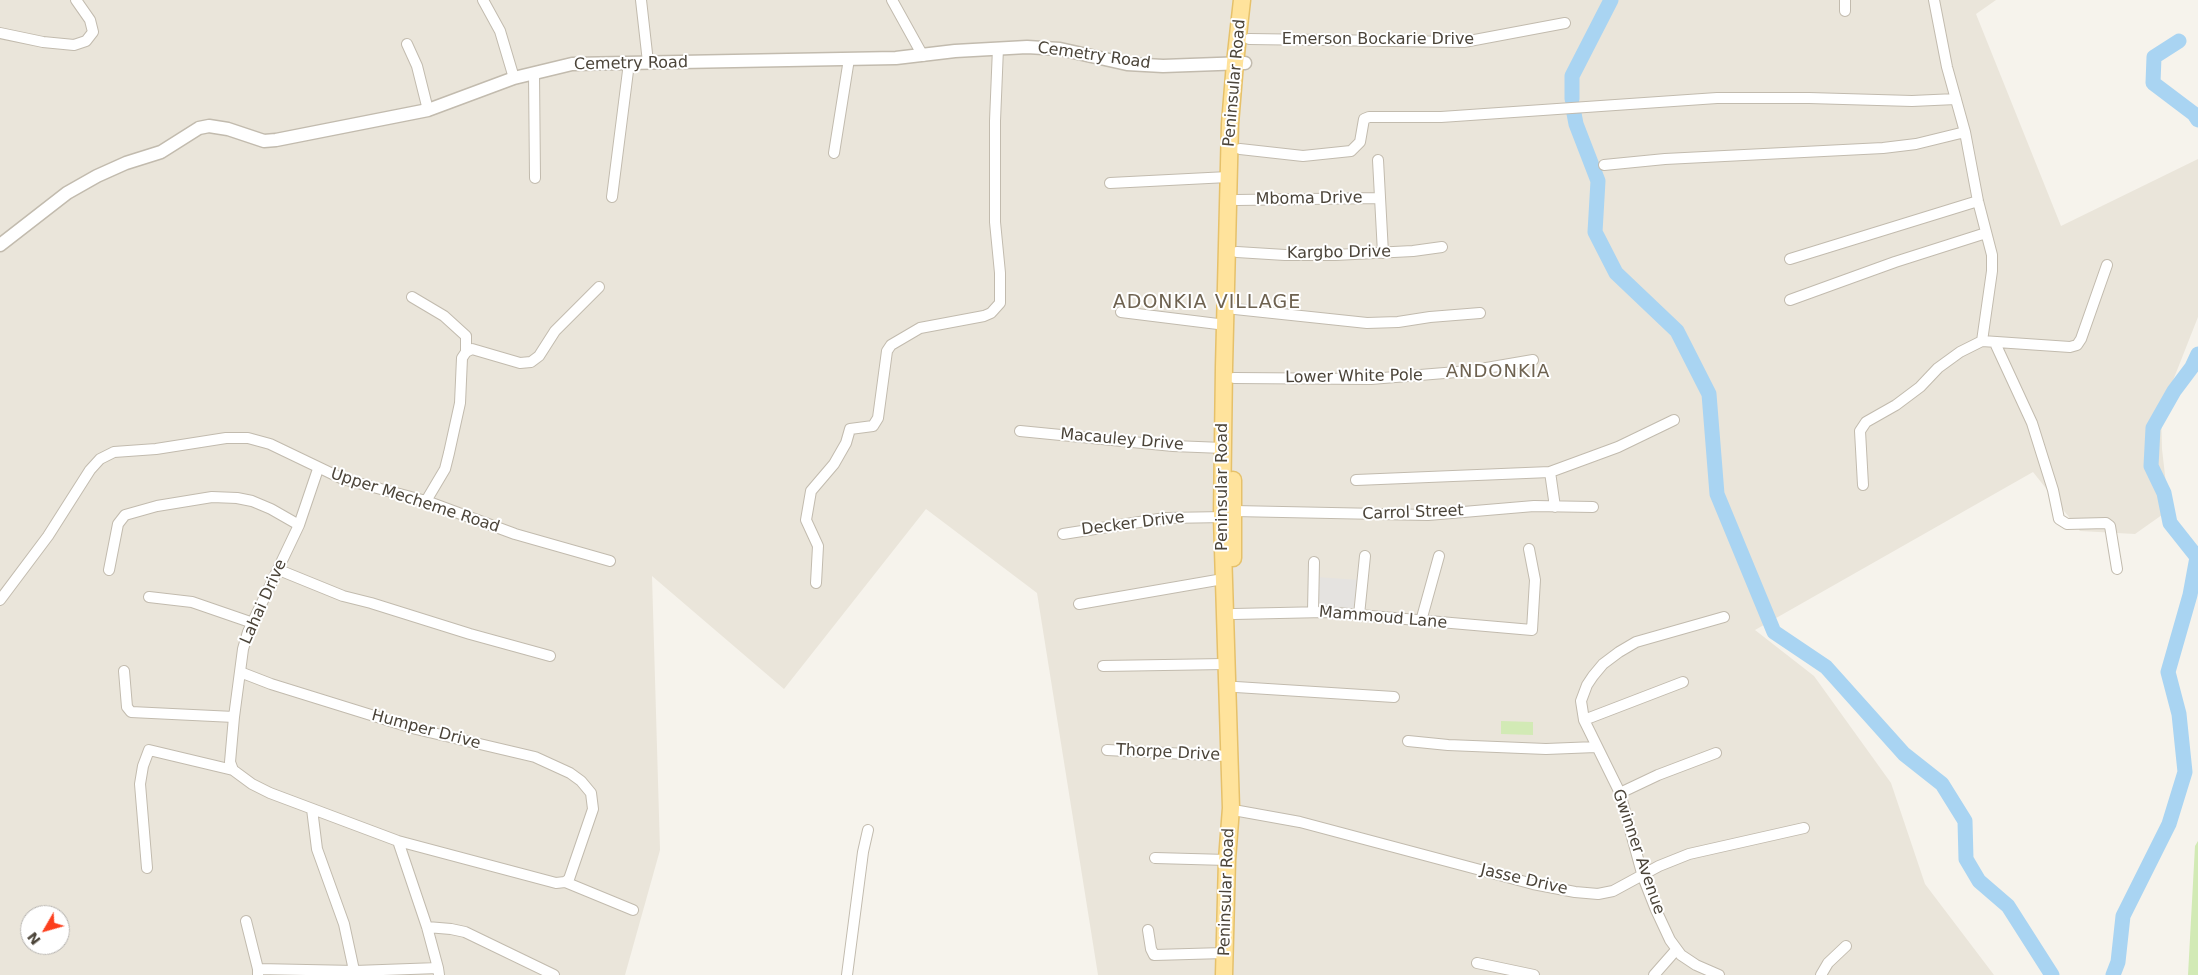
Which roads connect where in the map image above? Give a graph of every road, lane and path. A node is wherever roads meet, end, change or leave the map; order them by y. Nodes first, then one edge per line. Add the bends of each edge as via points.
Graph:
1 (76, 0) edge
2 (482, 0) edge
3 (641, 0) edge
4 (892, 0) edge
5 (1242, 0) edge
6 (1254, 0) edge
7 (1934, 0) edge
8 (1565, 23) dead end
9 (0, 33) edge
10 (1249, 39) junction
11 (407, 44) dead end
12 (998, 48) junction
13 (923, 56) junction
14 (849, 59) junction
15 (648, 62) junction
16 (629, 63) junction
17 (1240, 63) junction
18 (534, 73) junction
19 (514, 78) junction
20 (1956, 99) junction
21 (428, 110) junction
22 (1965, 132) junction
23 (1240, 149) junction
24 (834, 153) dead end
25 (1378, 160) dead end
26 (1604, 165) dead end
27 (1228, 177) junction
28 (535, 178) dead end
29 (1110, 183) dead end
30 (612, 197) dead end
31 (1380, 198) junction
32 (1237, 200) junction
33 (1978, 201) junction
34 (1986, 233) junction
35 (0, 245) edge
36 (1442, 248) dead end
37 (1236, 252) junction
38 (1383, 253) junction
39 (1790, 259) dead end
40 (2107, 265) dead end
41 (599, 287) dead end
42 (412, 297) dead end
43 (1790, 300) dead end
44 (1235, 309) junction
45 (1121, 312) dead end
46 (1480, 313) dead end
47 (1226, 325) junction
48 (1982, 341) junction
49 (1995, 343) junction
50 (466, 352) junction
51 (1533, 360) dead end
52 (1234, 378) junction
53 (1674, 420) dead end
54 (1020, 431) dead end
55 (1223, 448) junction
56 (318, 469) junction
57 (1550, 472) junction
58 (1356, 480) dead end
59 (1864, 485) dead end
60 (426, 502) junction
61 (1555, 507) junction
62 (1592, 507) dead end
63 (1230, 515) junction
64 (299, 525) junction
65 (1064, 534) dead end
66 (1529, 549) dead end
67 (1365, 556) dead end
68 (1439, 556) dead end
69 (610, 561) dead end
70 (1314, 562) dead end
71 (2117, 569) dead end
72 (109, 570) dead end
73 (279, 570) junction
74 (1223, 580) junction
75 (816, 583) dead end
76 (149, 597) dead end
77 (0, 600) edge
78 (1079, 604) dead end
79 (1313, 611) junction
80 (1234, 614) junction
81 (1359, 615) junction
82 (1724, 617) dead end
83 (1421, 621) junction
84 (253, 623) junction
85 (550, 656) dead end
86 (1225, 664) junction
87 (1102, 666) dead end
88 (124, 671) dead end
89 (240, 672) junction
90 (1683, 682) dead end
91 (1236, 687) junction
92 (1394, 697) dead end
93 (234, 717) junction
94 (1584, 720) junction
95 (1408, 741) dead end
96 (1596, 746) junction
97 (1108, 750) dead end
98 (1716, 754) dead end
99 (1228, 756) junction
100 (233, 770) junction
101 (1620, 793) junction
102 (312, 810) junction
103 (1239, 811) junction
104 (1804, 828) dead end
105 (868, 830) dead end
106 (398, 841) junction
107 (1155, 858) dead end
108 (1226, 860) junction
109 (148, 868) dead end
110 (1643, 876) junction
111 (565, 882) junction
112 (633, 910) dead end
113 (246, 920) dead end
114 (427, 927) junction
115 (1148, 930) dead end
116 (1846, 946) dead end
117 (1676, 950) junction
118 (1224, 953) junction
119 (1477, 963) dead end
120 (258, 972) edge
121 (438, 972) edge
122 (355, 973) edge
123 (554, 975) edge
124 (847, 975) edge
125 (1224, 975) edge
126 (1234, 975) edge
127 (1534, 975) edge
128 (1654, 975) edge
129 (1719, 975) edge
130 (1821, 975) edge

1 - 9 street via 90,20 93,32 86,41 74,45
2 - 19 street via 500,32
3 - 15 street
4 - 13 street
5 - 17 main road, Peninsular Road
6 - 10 main road, Peninsular Road
7 - 20 street via 1946,67
8 - 10 street, Emerson Bockarie Drive via 1464,42
10 - 17 main road, Peninsular Road
11 - 21 street via 417,66
12 - 13 street, Cemetry Road
12 - 17 street, Cemetry Road via 1060,49 1127,64
12 - 75 street via 995,222 1000,304 984,316 920,328 891,345 887,351 878,418 867,429 850,429 834,464 811,491 806,520 818,546
13 - 14 street, Cemetry Road
14 - 15 street, Cemetry Road
14 - 24 street
15 - 16 street, Cemetry Road
16 - 18 street, Cemetry Road via 572,64
16 - 30 street
17 - 23 main road, Peninsular Road
17 - 27 main road, Peninsular Road
18 - 19 street, Cemetry Road
18 - 28 street
19 - 21 street, Cemetry Road
20 - 22 street
20 - 23 street via 1717,98 1441,117 1369,117 1364,119 1360,142 1351,151 1303,156
21 - 35 street, Cemetry Road via 276,140 209,126 199,128 160,152 112,170 67,193
22 - 26 street via 1883,148
22 - 33 street
23 - 32 main road, Peninsular Road
25 - 31 street
27 - 29 street
27 - 47 main road, Peninsular Road
31 - 32 street, Mboma Drive
31 - 38 street
32 - 37 main road, Peninsular Road
33 - 34 street
33 - 39 street
34 - 43 street
34 - 48 street via 1992,271
36 - 38 street, Kargbo Drive
37 - 38 street, Kargbo Drive via 1285,255
37 - 44 main road, Peninsular Road
40 - 49 street via 2077,344 2070,347
41 - 50 street via 555,330 539,356 531,362 520,363 472,349
42 - 50 street via 444,316 466,336
44 - 46 street via 1367,323
44 - 52 main road, Peninsular Road
45 - 47 street
47 - 55 main road, Peninsular Road
48 - 49 street
48 - 59 street via 1960,352 1920,387 1862,426
49 - 71 street via 2032,423 2059,519 2067,524 2106,523 2110,526
50 - 60 street via 462,358 460,403 450,453 445,469
51 - 52 street, Lower White Pole via 1371,379
52 - 63 main road, Peninsular Road
53 - 57 street via 1618,447
54 - 55 street, Macauley Drive
55 - 63 main road, Peninsular Road
56 - 60 street, Upper Mecheme Road
56 - 64 street, Lahai Drive
56 - 77 street, Upper Mecheme Road via 294,454 248,438 114,452 100,459 90,470 48,536
57 - 58 street
57 - 61 street
60 - 69 street, Upper Mecheme Road via 515,534
61 - 62 street, Carrol Street
61 - 63 street, Carrol Street via 1428,515
63 - 65 street, Decker Drive via 1148,519
63 - 74 main road, Peninsular Road
63 - 80 main road, Peninsular Road
64 - 72 street via 271,509 237,498 212,497 157,506 125,515 118,524
64 - 73 street, Lahai Drive
66 - 83 street, Mammoud Lane via 1535,580 1532,630
67 - 81 street
68 - 83 street
70 - 79 street
73 - 84 street, Lahai Drive
73 - 85 street via 343,596
74 - 78 street
74 - 86 main road, Peninsular Road
76 - 84 street via 192,602
79 - 80 street, Mammoud Lane
79 - 81 street, Mammoud Lane
80 - 91 main road, Peninsular Road
81 - 83 street, Mammoud Lane
82 - 94 street, Gwinner Avenue via 1636,642 1619,652 1603,664 1587,685 1581,708
84 - 89 street, Lahai Drive via 243,649
86 - 87 street
86 - 99 main road, Peninsular Road
88 - 93 street via 131,712
89 - 93 street, Lahai Drive
89 - 111 street, Humper Drive via 407,726 546,761 581,781 590,792 593,809 573,870
90 - 94 street
91 - 92 street
91 - 103 main road, Peninsular Road
93 - 100 street, Lahai Drive via 230,762
94 - 96 street, Gwinner Avenue
95 - 96 street via 1537,748
96 - 101 street, Gwinner Avenue
97 - 99 street, Thorpe Drive
98 - 101 street
99 - 108 main road, Peninsular Road via 1230,808
100 - 102 street via 264,790
100 - 109 street via 149,750 140,784
101 - 110 street, Gwinner Avenue
102 - 106 street
102 - 122 street via 317,849 344,924
103 - 110 street, Jasse Drive via 1300,822 1574,892 1598,894 1613,891
103 - 126 main road, Peninsular Road
104 - 110 street, Jasse Drive via 1689,854
105 - 124 street
106 - 111 street via 556,883
106 - 114 street
107 - 108 street
108 - 118 main road, Peninsular Road
110 - 117 street, Gwinner Avenue
111 - 112 street
113 - 120 street
114 - 121 street
114 - 123 street via 465,932
115 - 118 street via 1154,955
116 - 130 street via 1828,963
117 - 128 street
117 - 129 street, Gwinner Avenue via 1696,965
118 - 125 main road, Peninsular Road
119 - 127 street
120 - 122 street
121 - 122 street

